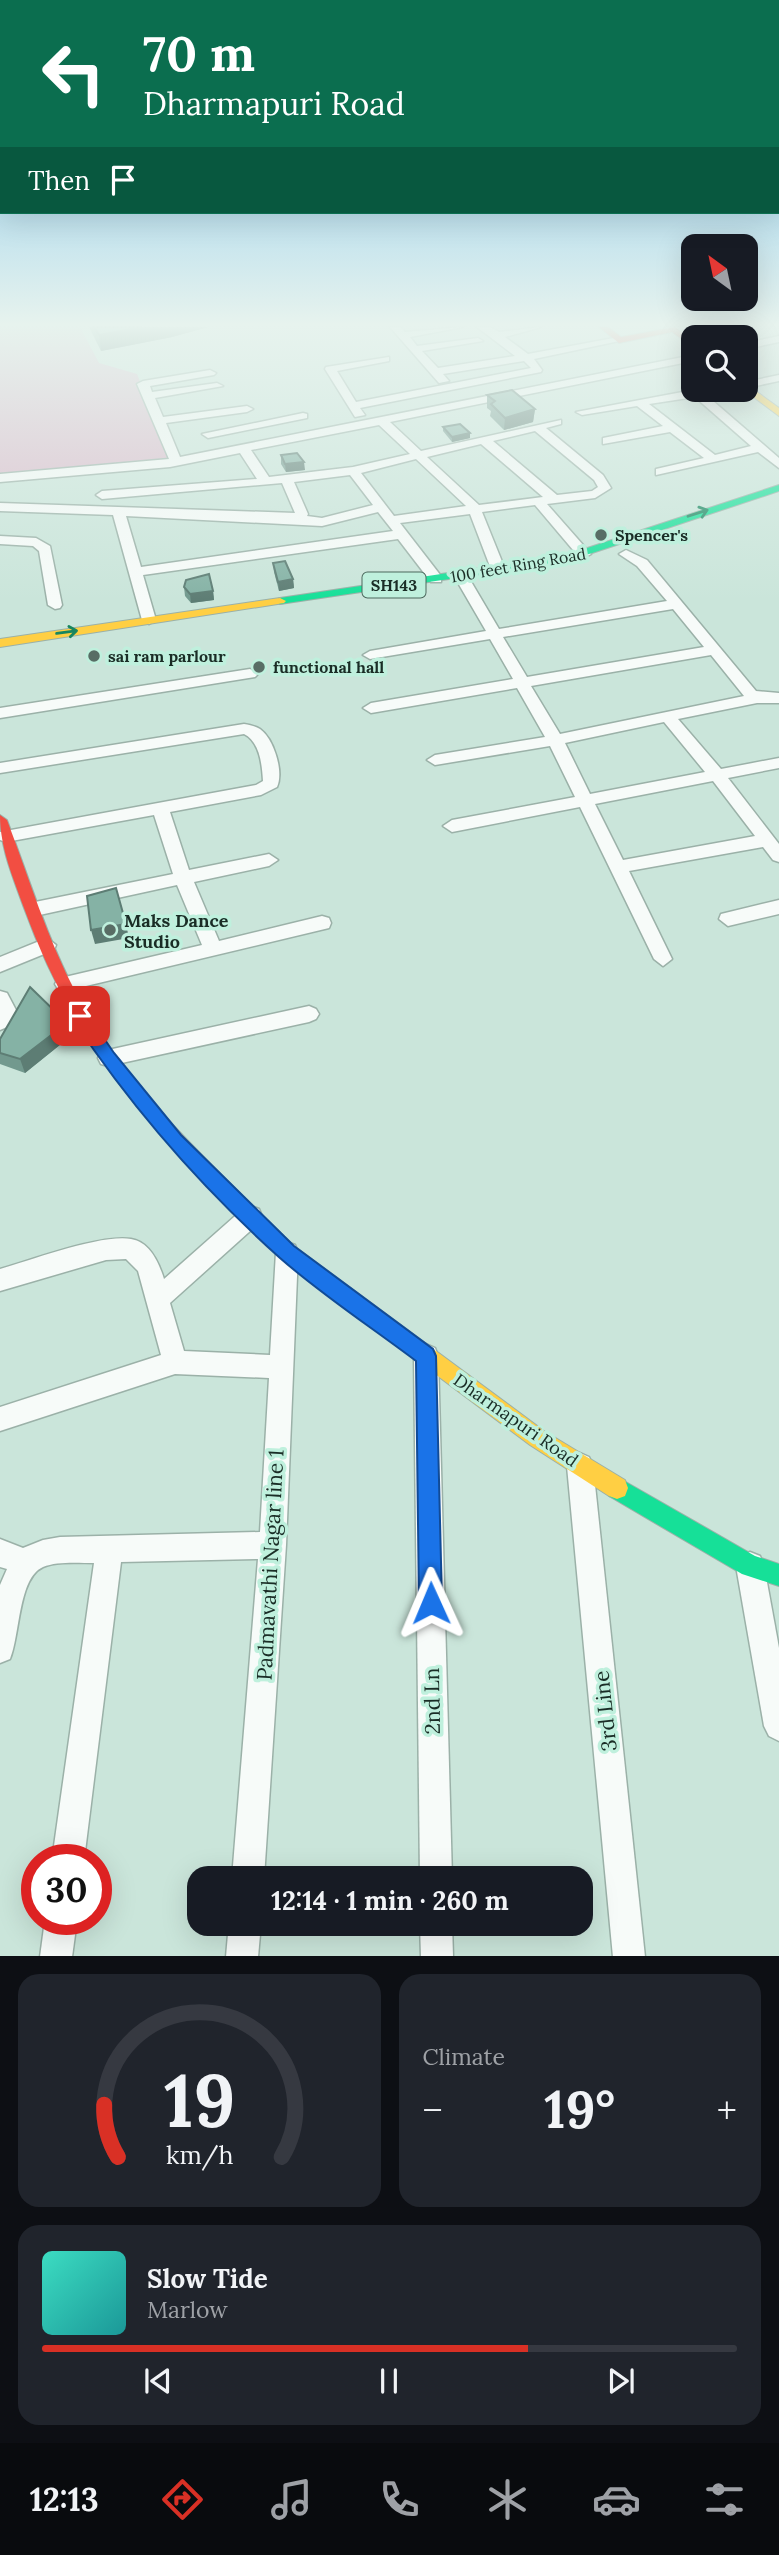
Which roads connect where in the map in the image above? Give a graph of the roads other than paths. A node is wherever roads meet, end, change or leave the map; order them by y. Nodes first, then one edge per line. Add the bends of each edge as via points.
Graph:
1 (180, 418) edge
2 (200, 418) edge
3 (292, 418) edge
4 (362, 418) edge
5 (396, 418) edge
6 (659, 418) edge
7 (725, 418) edge
8 (158, 421) joint
9 (382, 421) junction
10 (557, 422) dead end
11 (366, 424) junction
12 (538, 427) junction
13 (672, 428) junction
14 (208, 435) junction
15 (484, 440) junction
16 (607, 441) dead end
17 (243, 448) junction
18 (758, 448) junction
19 (218, 454) junction
20 (417, 455) junction
21 (712, 458) junction
22 (176, 462) junction
23 (160, 464) junction
24 (779, 464) edge
25 (353, 471) junction
26 (660, 472) dead end
27 (0, 478) edge
28 (286, 479) junction
29 (266, 482) junction
30 (779, 488) edge
31 (164, 491) junction
32 (102, 495) dead end
33 (554, 499) junction
34 (538, 501) junction
35 (779, 501) edge
36 (0, 507) edge
37 (381, 507) junction
38 (474, 507) junction
39 (119, 514) junction
40 (295, 519) junction
41 (391, 520) junction
42 (402, 534) junction
43 (0, 540) edge
44 (584, 554) junction
45 (626, 554) junction
46 (498, 569) junction
47 (136, 572) junction
48 (436, 579) junction
49 (465, 581) junction
50 (677, 604) junction
51 (55, 605) dead end
52 (149, 620) junction
53 (494, 632) junction
54 (0, 643) edge
55 (715, 649) junction
56 (370, 654) dead end
57 (0, 656) edge
58 (250, 674) dead end
59 (523, 682) junction
60 (757, 698) junction
61 (779, 698) edge
62 (371, 708) dead end
63 (0, 713) edge
64 (668, 718) junction
65 (555, 740) junction
66 (435, 760) dead end
67 (779, 763) edge
68 (0, 768) edge
69 (718, 776) junction
70 (584, 799) junction
71 (160, 807) junction
72 (452, 826) dead end
73 (3, 828) edge
74 (767, 840) junction
75 (779, 856) edge
76 (7, 859) edge
77 (269, 860) dead end
78 (618, 867) junction
79 (182, 875) junction
80 (779, 907) edge
81 (35, 909) junction
82 (728, 919) dead end
83 (322, 923) dead end
84 (47, 945) junction
85 (213, 949) junction
86 (663, 959) dead end
87 (0, 965) edge
88 (65, 984) junction
89 (0, 998) edge
90 (309, 1014) dead end
91 (0, 1022) edge
92 (108, 1058) junction
93 (251, 1216) junction
94 (287, 1252) junction
95 (0, 1280) edge
96 (159, 1298) junction
97 (426, 1356) junction
98 (174, 1362) junction
99 (280, 1367) junction
100 (0, 1419) edge
101 (580, 1465) junction
102 (273, 1545) junction
103 (109, 1549) junction
104 (0, 1553) edge
105 (27, 1563) junction
106 (750, 1566) junction
107 (779, 1575) edge
108 (0, 1649) edge
109 (779, 1726) edge
110 (70, 1844) edge
111 (249, 1866) edge
112 (436, 1866) edge
113 (59, 1935) edge
114 (244, 1936) edge
115 (436, 1936) edge
116 (56, 1956) edge
117 (242, 1956) edge
118 (437, 1956) edge
119 (629, 1956) edge

1 - 8 street
2 - 14 street
3 - 14 street
4 - 11 street
5 - 9 street
6 - 13 street
7 - 18 street
8 - 22 street
9 - 11 street
9 - 20 street
10 - 12 street
11 - 17 street
12 - 15 street
12 - 33 street via 605,488 595,494
13 - 16 street
13 - 21 street
14 - 19 street
15 - 20 street
15 - 33 street
17 - 19 street
17 - 29 street
18 - 21 street
18 - 24 street
19 - 22 street
20 - 25 street
20 - 38 street
21 - 26 street
22 - 23 street
23 - 27 street
23 - 31 street
25 - 28 street
25 - 37 street
28 - 29 street
28 - 40 street via 302,508
29 - 31 street
44 -> 30 main road, 100 feet Ring Road / SH143
31 - 32 street
33 - 34 street
34 - 38 street
34 - 44 street
35 - 45 main road, 100 feet Ring Road / SH143
36 - 39 street
37 - 40 street via 322,522
37 - 41 street
38 - 41 street
38 - 46 street
39 - 40 street
39 - 47 street
41 - 42 street
42 - 47 street
42 - 48 street
43 - 51 street via 36,542 45,549
44 - 46 main road, 100 feet Ring Road / SH143
45 - 49 main road, 100 feet Ring Road / SH143 via 589,566
45 - 50 street via 642,563
46 - 49 main road, 100 feet Ring Road / SH143
47 - 52 street
48 - 49 main road, 100 feet Ring Road / SH143
48 - 52 main road, 100 feet Ring Road / SH143
49 - 53 street
49 - 57 main road, 100 feet Ring Road / SH143
50 - 53 street
50 - 55 street
54 -> 52 main road, 100 feet Ring Road / SH143
53 - 56 street
53 - 59 street
55 - 59 street
55 - 60 street
58 - 63 street
59 - 62 street
59 - 65 street
60 - 61 street
60 - 64 street
64 - 65 street
64 - 69 street
65 - 66 street
65 - 70 street
67 - 69 street
68 - 71 street via 229,731 251,730 260,737 271,777 267,788
69 - 70 street
69 - 74 street
70 - 72 street
70 - 78 street
71 - 73 street
71 - 79 street
73 - 76 main road, Dharmapuri Road
74 - 75 street
74 - 78 street
76 - 81 main road, Dharmapuri Road
77 - 79 street
78 - 86 street
79 - 81 street
79 - 85 street
80 - 82 street
81 - 84 main road, Dharmapuri Road
83 - 85 street
84 - 87 street
84 - 88 main road, Dharmapuri Road
85 - 88 street
88 - 92 main road, Dharmapuri Road
89 - 91 street via 7,1012
90 - 92 street
92 - 93 main road, Dharmapuri Road via 175,1141
93 - 94 main road, Dharmapuri Road
93 - 96 street
94 - 97 main road, Dharmapuri Road
94 - 99 street, Padmavathi Nagar line 1
95 - 96 street via 122,1248 140,1255 148,1265
96 - 98 street
97 - 101 main road, Dharmapuri Road
97 - 112 street, 2nd Ln
98 - 99 street
98 - 100 street
99 - 102 street, Padmavathi Nagar line 1
101 - 106 main road, Dharmapuri Road
101 - 119 street, 3rd Line
102 - 103 street
102 - 111 street, Padmavathi Nagar line 1
103 - 105 street via 50,1552
103 - 110 street
104 - 105 street
105 - 108 street via 10,1598
106 - 107 main road, Dharmapuri Road
106 - 109 street
113 - 116 street
114 - 117 street
115 - 118 street

